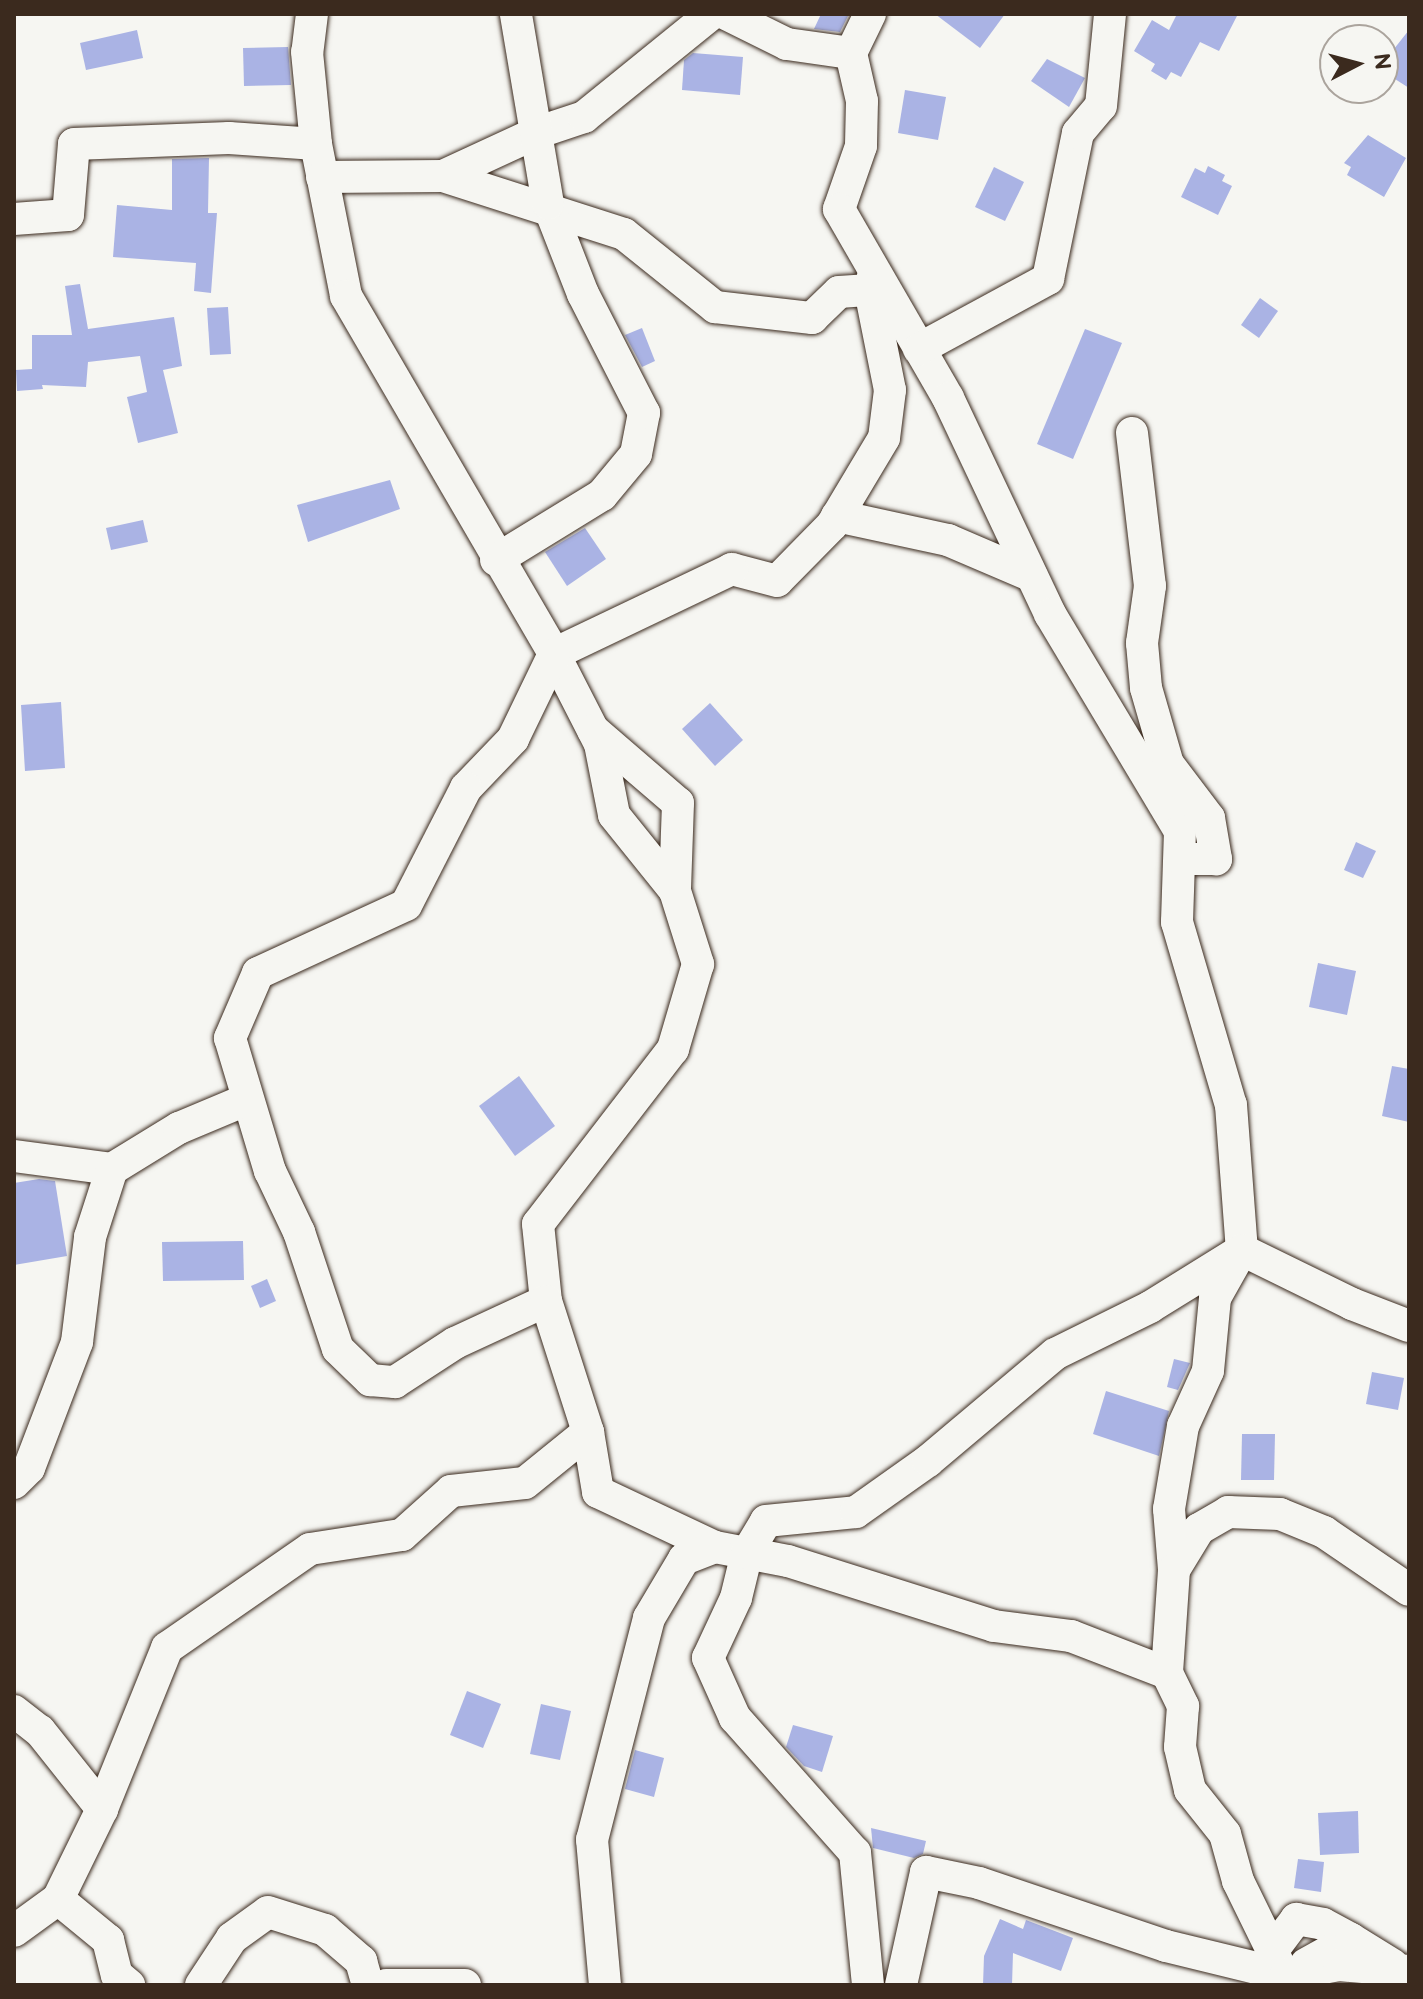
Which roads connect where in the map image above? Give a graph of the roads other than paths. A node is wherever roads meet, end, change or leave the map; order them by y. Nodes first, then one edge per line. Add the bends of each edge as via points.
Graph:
1 (312, 14) edge
2 (516, 14) edge
3 (711, 14) edge
4 (726, 14) edge
5 (870, 14) edge
6 (1110, 14) edge
7 (851, 53) junction
8 (536, 133) junction
9 (316, 144) junction
10 (443, 176) junction
11 (322, 177) junction
12 (550, 210) junction
13 (14, 219) edge
14 (872, 281) junction
15 (919, 349) junction
16 (1132, 433) dead end
17 (837, 516) junction
18 (496, 560) junction
19 (1032, 576) junction
20 (554, 654) junction
21 (593, 730) junction
22 (1182, 859) junction
23 (675, 891) junction
24 (246, 1100) junction
25 (14, 1156) edge
26 (112, 1169) junction
27 (1242, 1250) junction
28 (546, 1301) junction
29 (1409, 1326) edge
30 (588, 1432) junction
31 (14, 1483) edge
32 (715, 1547) junction
33 (747, 1553) junction
34 (1174, 1570) junction
35 (1409, 1590) edge
36 (1167, 1673) junction
37 (14, 1711) edge
38 (102, 1809) junction
39 (58, 1899) junction
40 (14, 1931) edge
41 (1351, 1939) junction
42 (1403, 1969) edge
43 (1282, 1970) edge
44 (129, 1985) edge
45 (201, 1985) edge
46 (368, 1985) edge
47 (386, 1985) edge
48 (465, 1985) edge
49 (605, 1985) edge
50 (868, 1985) edge
51 (901, 1985) edge

1 - 9 street via 307,52
2 - 8 street
3 - 8 street via 584,117
4 - 7 street via 787,44
5 - 7 street
6 - 15 street via 1101,106 1078,133 1048,279
7 - 14 street via 862,101 861,146 839,209
8 - 10 street
8 - 12 street
9 - 11 street
9 - 13 street via 229,138 74,144 68,215
10 - 11 street
10 - 12 street
11 - 18 street via 346,296
12 - 14 street via 624,234 715,307 812,318 839,292
12 - 18 street via 583,294 644,413 636,454 602,495
14 - 15 street
14 - 17 street via 890,390 884,438
15 - 19 street via 948,398
16 - 22 street via 1150,586 1142,643 1146,688 1168,764 1209,818 1216,859
17 - 19 street via 948,540
17 - 20 street via 777,581 732,569
18 - 20 street
19 - 22 street via 1172,811
20 - 21 street
20 - 24 street via 513,739 466,788 406,905 258,973 230,1038
21 - 23 street via 614,815
21 - 23 street via 678,803
22 - 27 street via 1177,922 1231,1105
23 - 28 street via 698,964 673,1049 538,1224
24 - 26 street via 179,1128
24 - 28 street via 338,1349 370,1380 395,1382 455,1343
25 - 26 street
26 - 31 street via 90,1237 77,1342 29,1468
27 - 29 street
27 - 33 street via 1150,1307 1055,1354 928,1461 856,1512 766,1521
27 - 34 street via 1215,1298 1208,1371 1183,1426 1169,1509
28 - 30 street
30 - 32 street via 598,1492
30 - 38 street via 525,1483 451,1491 402,1535 310,1549 167,1648
32 - 33 street
32 - 49 street via 684,1559 649,1618 592,1840
33 - 36 street via 994,1626 1071,1636
33 - 50 street via 736,1598 708,1658 735,1718 855,1853
34 - 35 street via 1199,1529 1228,1512 1280,1514 1324,1532
34 - 36 street
36 - 43 street via 1183,1706 1180,1747 1190,1790 1225,1834 1238,1881
37 - 38 street via 40,1731
38 - 39 street
39 - 40 street
39 - 44 street via 108,1940 117,1975
41 - 42 street
41 - 43 street
41 - 43 street via 1323,1924 1296,1919
42 - 43 street via 1339,1965
43 - 51 street via 1166,1946 979,1883 926,1872
45 - 46 street via 232,1938 268,1912 325,1930 361,1961
47 - 48 street

